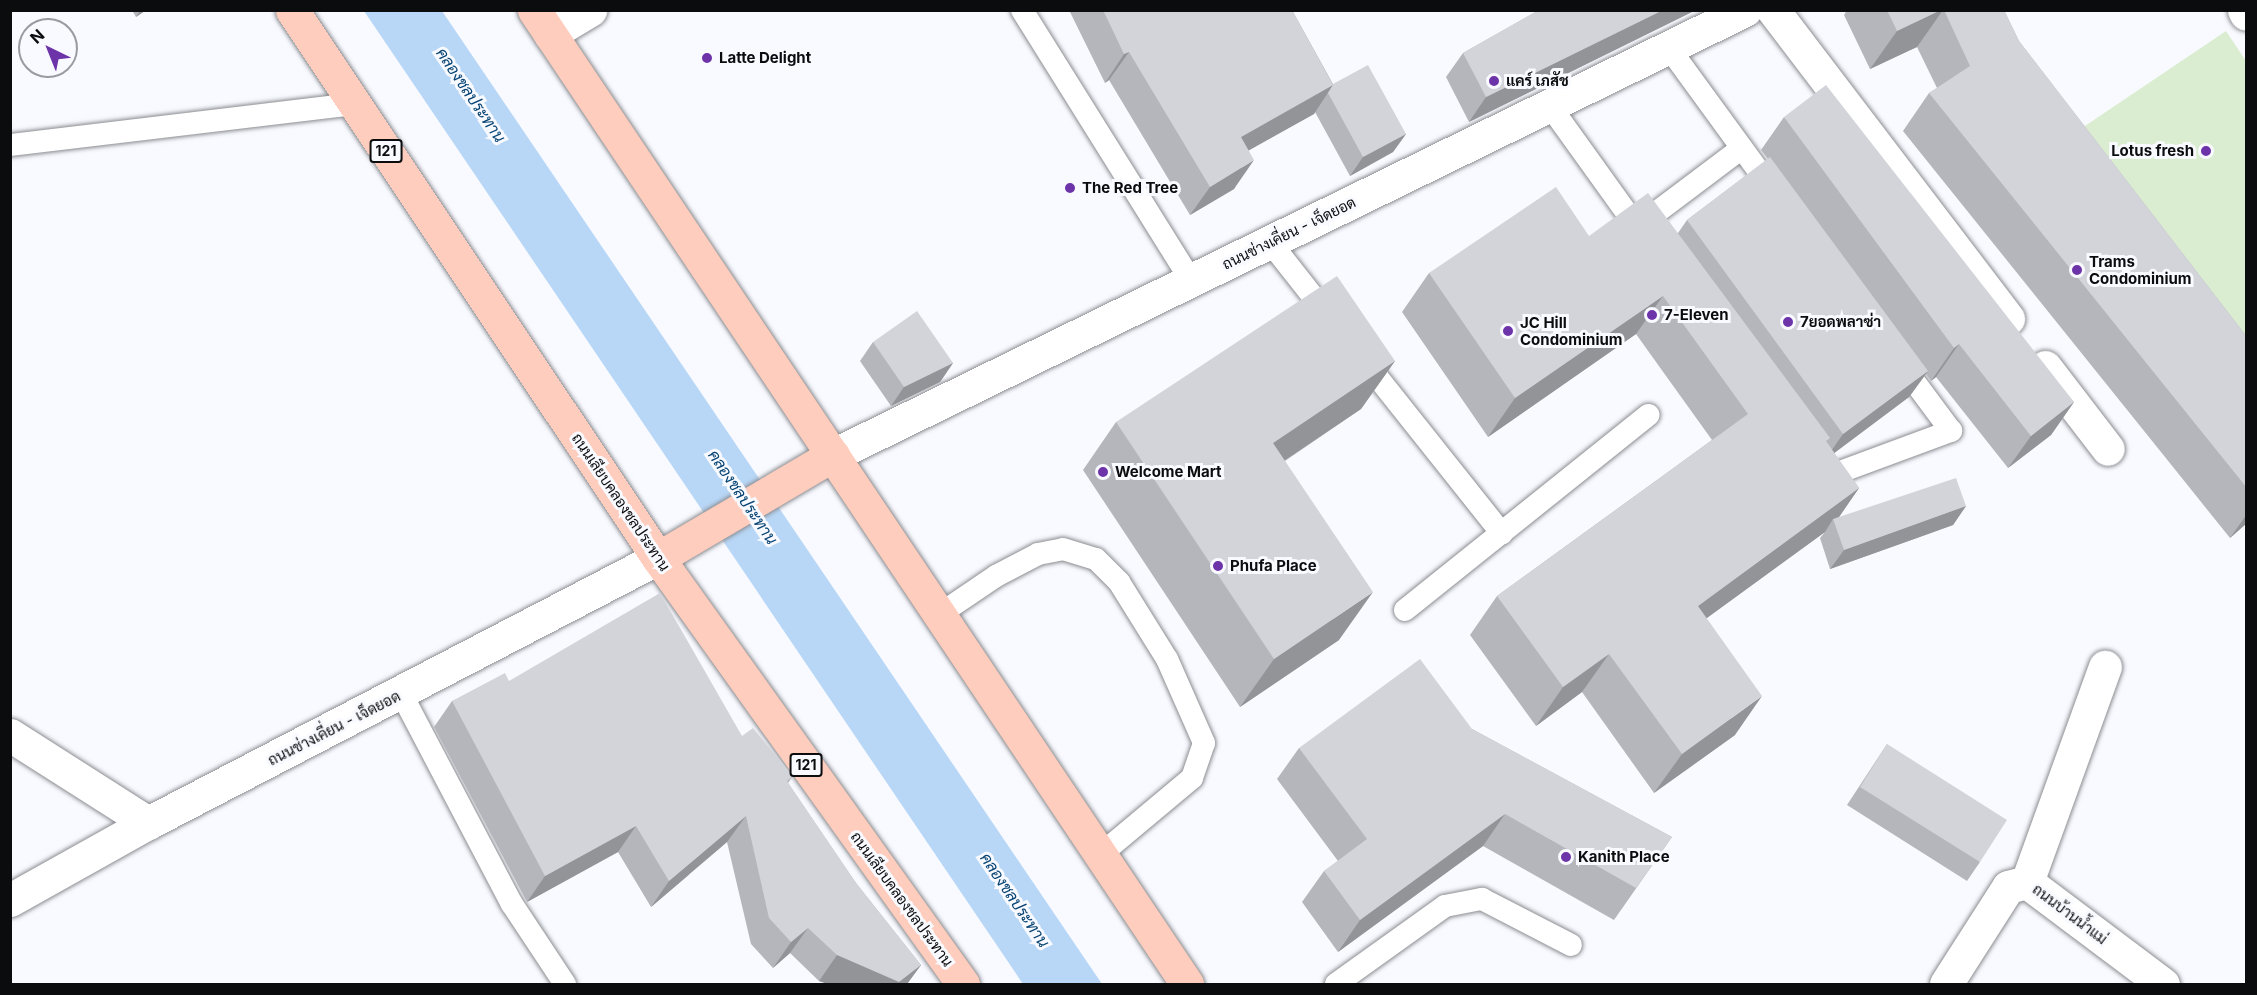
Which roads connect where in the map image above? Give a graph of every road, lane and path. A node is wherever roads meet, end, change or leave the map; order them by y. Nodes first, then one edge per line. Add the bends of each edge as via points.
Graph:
1 (292, 10) edge
2 (590, 10) edge
3 (1022, 10) edge
4 (1745, 10) edge
5 (1773, 10) edge
6 (542, 22) edge
7 (1669, 48) junction
8 (354, 104) junction
9 (1550, 106) junction
10 (10, 145) edge
11 (1742, 148) junction
12 (1791, 214) edge
13 (1637, 227) junction
14 (1270, 242) junction
15 (1658, 255) edge
16 (1191, 280) junction
17 (1888, 346) edge
18 (1648, 415) dead end
19 (2108, 449) dead end
20 (833, 455) junction
21 (1809, 462) edge
22 (1502, 534) junction
23 (658, 558) junction
24 (1405, 609) dead end
25 (940, 614) junction
26 (2105, 668) dead end
27 (401, 693) junction
28 (10, 735) edge
29 (148, 823) junction
30 (1100, 855) junction
31 (2027, 882) junction
32 (10, 900) edge
33 (1571, 945) dead end
34 (565, 984) edge
35 (963, 984) edge
36 (1187, 984) edge
37 (1336, 984) edge
38 (1946, 984) edge
39 (2163, 984) edge

1 - 8 main road, ถนนเลียบคลองชลประทาน / 121
2 - 6 street
3 - 16 lane
4 - 7 street, ถนนช่างเคี่ยน - เจ็ดยอด
5 - 19 street
6 - 20 main road
7 - 9 street, ถนนช่างเคี่ยน - เจ็ดยอด
7 - 11 lane
8 - 10 lane
8 - 23 main road, ถนนเลียบคลองชลประทาน / 121
9 - 13 lane
9 - 14 street, ถนนช่างเคี่ยน - เจ็ดยอด
11 - 12 lane
11 - 13 lane
13 - 15 lane
14 - 16 street, ถนนช่างเคี่ยน - เจ็ดยอด
14 - 22 lane
16 - 20 street, ถนนช่างเคี่ยน - เจ็ดยอด
17 - 21 lane via 1951,431 1823,481
18 - 22 lane
20 - 23 main road
20 - 25 main road
22 - 24 lane
23 - 27 street, ถนนช่างเคี่ยน - เจ็ดยอด
23 - 35 main road, ถนนเลียบคลองชลประทาน / 121
25 - 30 main road
25 - 30 lane via 996,576 1047,552 1063,549 1096,559 1119,582 1167,658 1204,743 1192,778
26 - 31 street
27 - 29 street, ถนนช่างเคี่ยน - เจ็ดยอด
27 - 34 lane via 512,904
28 - 29 street
29 - 32 street, ถนนช่างเคี่ยน - เจ็ดยอด
30 - 36 main road
31 - 38 street, ถนนบ้านน้ำแม่ via 2008,887
31 - 39 street, ถนนบ้านน้ำแม่
33 - 37 lane via 1482,898 1445,906

